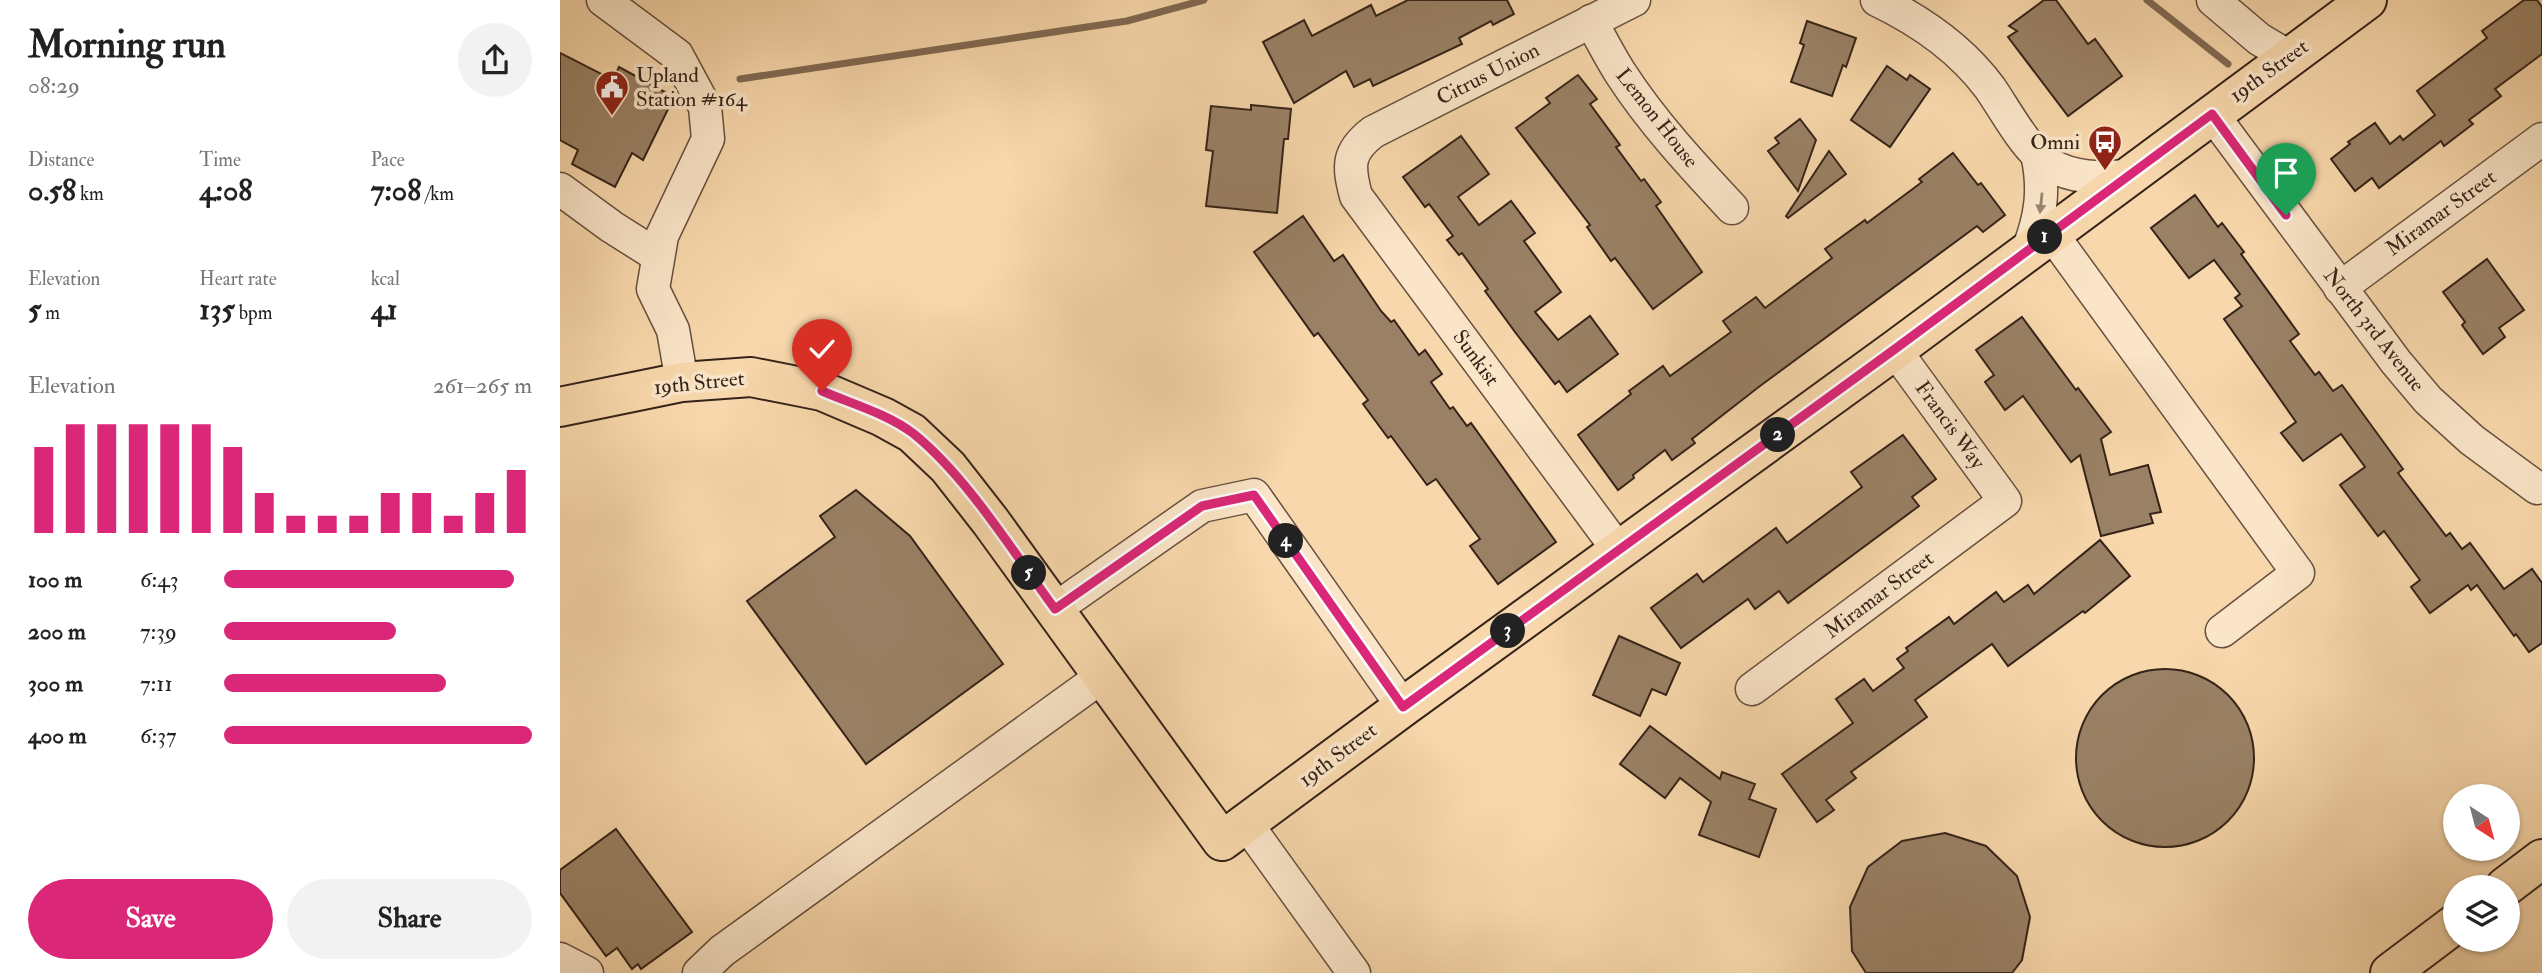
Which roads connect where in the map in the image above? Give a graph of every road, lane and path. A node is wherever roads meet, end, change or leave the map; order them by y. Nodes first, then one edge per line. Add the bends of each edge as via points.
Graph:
1 (603, 0) edge
2 (1634, 0) edge
3 (1877, 0) edge
4 (2213, 0) edge
5 (2367, 0) edge
6 (1591, 21) junction
7 (2290, 57) junction
8 (2212, 114) junction
9 (2542, 139) edge
10 (2037, 154) junction
11 (1351, 158) joint
12 (2128, 176) junction
13 (560, 190) edge
14 (1731, 208) dead end
15 (2040, 241) junction
16 (658, 256) junction
17 (2340, 288) junction
18 (1895, 349) junction
19 (682, 382) junction
20 (560, 407) edge
21 (2537, 488) dead end
22 (2005, 501) joint
23 (1619, 551) junction
24 (1055, 609) junction
25 (2222, 631) dead end
26 (1104, 675) junction
27 (1752, 689) dead end
28 (1403, 707) junction
29 (1246, 823) junction
30 (2542, 859) edge
31 (2520, 876) edge
32 (2443, 933) edge
33 (560, 959) edge
34 (587, 973) edge
35 (699, 973) edge
36 (1354, 973) edge
37 (2390, 973) edge

1 - 16 street via 677,55 705,107 708,139 666,225
2 - 6 street, Citrus Union
3 - 10 street via 1937,34 1965,60
4 - 7 street via 2259,40
5 - 7 main road, 19th Street
6 - 11 street, Citrus Union via 1373,132 1358,144
6 - 14 street, Lemon House via 1646,109
7 - 8 main road, 19th Street
8 - 12 main road, 19th Street
8 - 17 street, North 3rd Avenue
9 - 17 street, Miramar Street
10 - 12 street via 2076,175
10 -> 15 street
11 - 23 street, Sunkist via 1356,196
12 - 15 main road, 19th Street
13 - 16 street
15 - 18 main road, 19th Street
15 - 25 street via 2298,573
16 - 19 street via 653,289 673,330
17 - 21 street, North 3rd Avenue via 2428,400
18 - 22 street, Francis Way
18 - 23 main road, 19th Street
19 - 20 main road, 19th Street
19 - 24 main road, 19th Street via 751,377 822,391 912,433 948,467
22 - 27 street, Miramar Street
23 - 28 main road, 19th Street
24 - 26 main road, 19th Street
24 - 28 street via 1202,506 1254,495
26 - 29 main road, 19th Street via 1223,841
26 - 35 street via 722,951
28 - 29 main road, 19th Street
29 - 36 street
30 - 31 main road
32 - 37 main road
33 - 34 street

